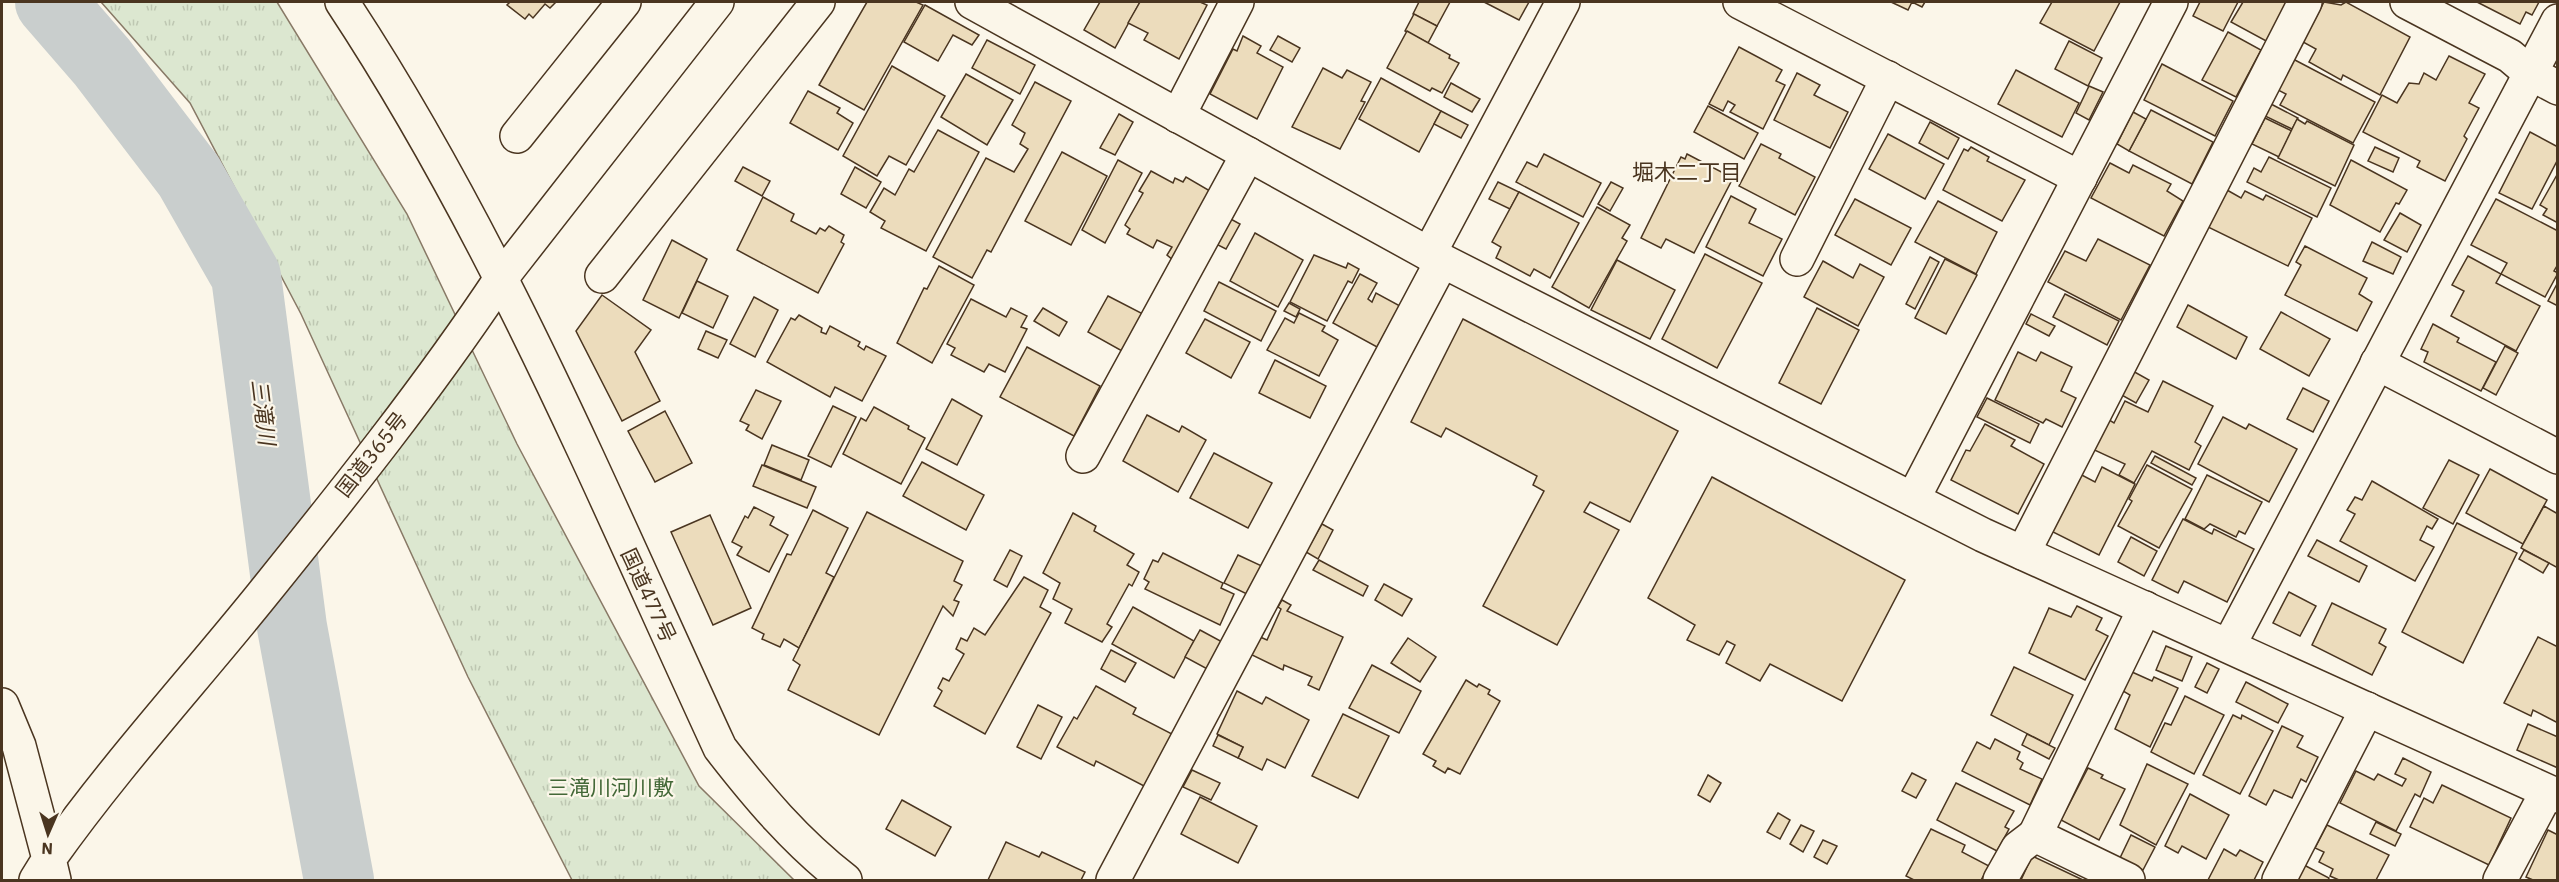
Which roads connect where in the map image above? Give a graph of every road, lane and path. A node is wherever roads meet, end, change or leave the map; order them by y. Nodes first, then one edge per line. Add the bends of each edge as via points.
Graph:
1 (342, 2) edge
2 (624, 2) edge
3 (717, 2) edge
4 (818, 2) edge
5 (972, 2) edge
6 (1237, 2) edge
7 (1563, 2) edge
8 (1740, 2) edge
9 (2171, 2) edge
10 (2305, 2) edge
11 (2407, 2) edge
12 (2558, 21) edge
13 (1888, 78) junction
14 (2544, 81) edge
15 (1178, 116) junction
16 (517, 136) dead end
17 (1248, 154) junction
18 (2080, 178) junction
19 (1435, 257) junction
20 (1797, 259) dead end
21 (602, 276) dead end
22 (502, 277) junction
23 (2377, 363) junction
24 (1083, 456) dead end
25 (2558, 457) edge
26 (1913, 499) junction
27 (2023, 553) junction
28 (2145, 608) junction
29 (2229, 645) junction
30 (2, 705) edge
31 (2367, 708) junction
32 (2552, 794) edge
33 (2035, 835) junction
34 (47, 873) edge
35 (845, 880) edge
36 (1113, 880) edge
37 (2000, 880) edge
38 (2128, 880) edge
39 (2279, 880) edge
40 (2500, 880) edge

1 - 22 main road via 386,68
2 - 16 main road
3 - 22 main road, 国道365号
4 - 21 main road
5 - 15 main road
6 - 15 main road
7 - 19 main road
8 - 13 main road
9 - 18 main road
10 - 27 main road
11 - 14 main road via 2511,56
12 - 14 main road
13 - 18 main road
13 - 20 main road
14 - 23 main road
15 - 17 main road
17 - 19 main road
17 - 24 main road
18 - 26 main road
19 - 26 main road
19 - 36 main road
22 - 34 main road, 国道365号 via 462,338 262,595 90,802
22 - 35 main road, 国道477号 via 720,748 764,805 809,852
23 - 25 main road
23 - 29 main road
26 - 27 main road
27 - 28 main road
28 - 29 main road
28 - 33 main road
29 - 31 main road
30 - 34 main road via 19,746
31 - 32 main road
31 - 39 main road
32 - 40 main road
33 - 37 main road via 2018,848
33 - 38 main road

